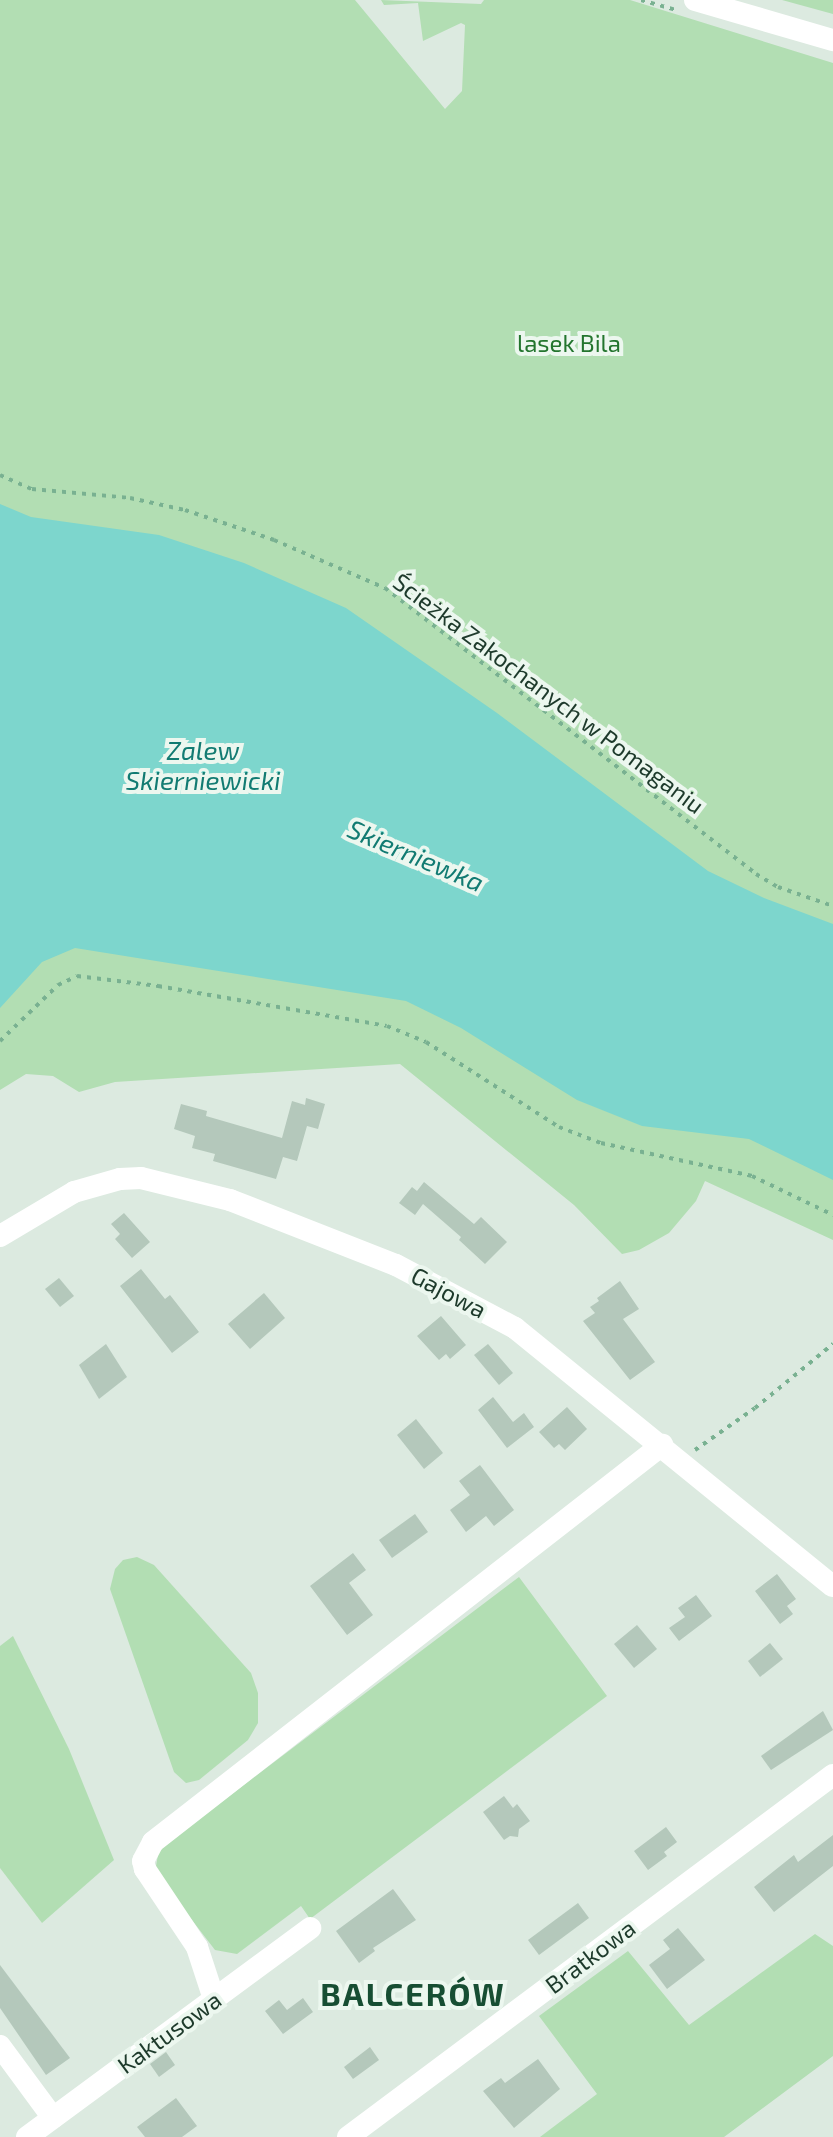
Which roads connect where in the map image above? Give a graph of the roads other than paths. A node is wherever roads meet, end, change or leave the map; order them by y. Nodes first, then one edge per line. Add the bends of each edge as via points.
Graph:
1 (695, 0) edge
2 (833, 40) edge
3 (0, 1236) edge
4 (662, 1445) junction
5 (833, 1586) edge
6 (833, 1775) edge
7 (310, 1928) dead end
8 (214, 1999) junction
9 (0, 2046) edge
10 (53, 2118) junction
11 (27, 2137) edge
12 (348, 2137) edge

1 - 2 street
3 - 4 street, Gajowa via 74,1192 120,1179 141,1178 230,1200 396,1265 503,1321
4 - 5 street, Gajowa
4 - 8 street via 153,1842 143,1861 145,1869 197,1947
6 - 12 street, Bratkowa
7 - 8 street, Kaktusowa
8 - 10 street, Kaktusowa
9 - 10 street
10 - 11 street, Kaktusowa

